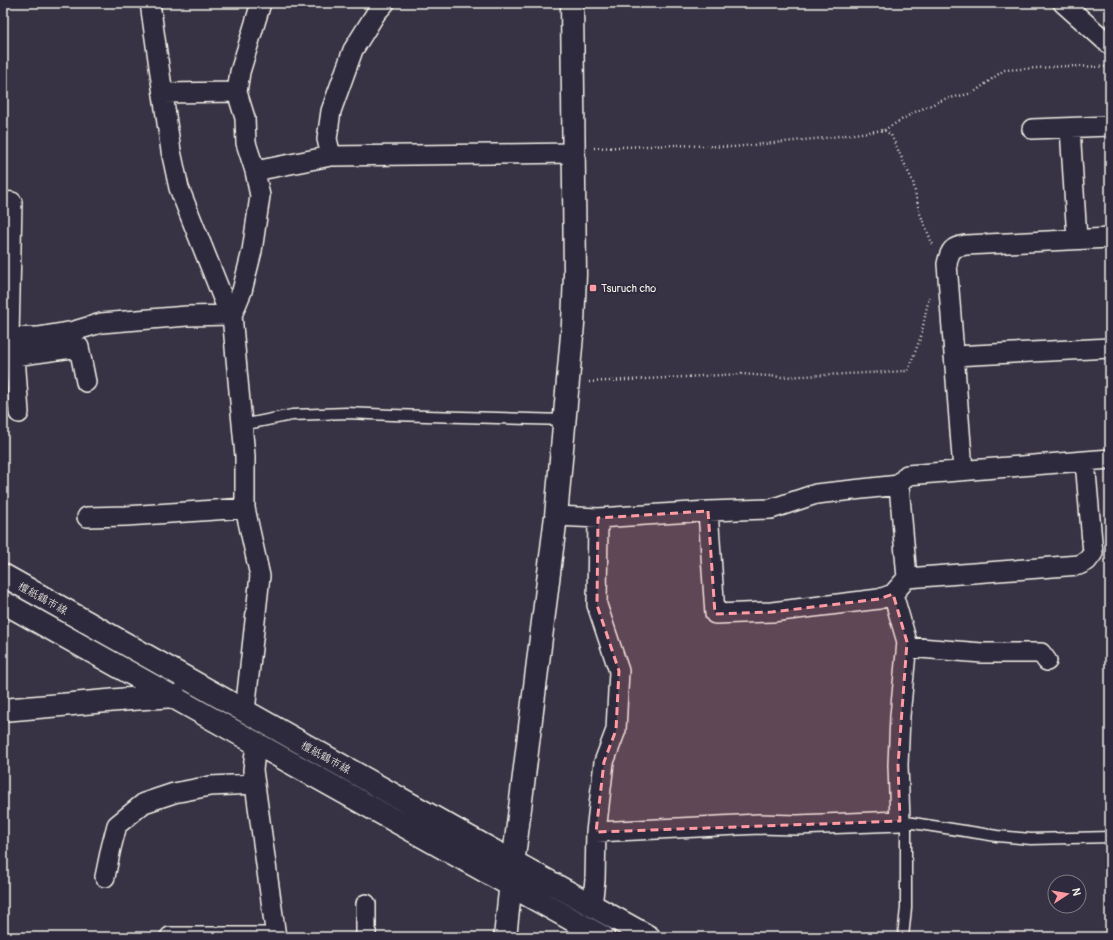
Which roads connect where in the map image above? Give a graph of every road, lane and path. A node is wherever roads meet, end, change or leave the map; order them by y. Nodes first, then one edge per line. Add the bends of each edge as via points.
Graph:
1 (150, 3) edge
2 (261, 3) edge
3 (385, 3) edge
4 (572, 3) edge
5 (1063, 3) edge
6 (1110, 45) edge
7 (1110, 67) edge
8 (237, 92) junction
9 (164, 93) junction
10 (1110, 126) edge
11 (1070, 128) junction
12 (1032, 129) dead end
13 (884, 130) junction
14 (574, 151) junction
15 (331, 156) junction
16 (256, 171) junction
17 (3, 201) edge
18 (1110, 238) edge
19 (1077, 239) junction
20 (934, 246) dead end
21 (930, 290) dead end
22 (232, 315) junction
23 (6, 338) edge
24 (1110, 348) edge
25 (15, 356) junction
26 (954, 356) junction
27 (86, 382) dead end
28 (569, 383) junction
29 (19, 413) dead end
30 (565, 420) junction
31 (242, 425) junction
32 (1110, 459) edge
33 (1085, 461) junction
34 (963, 470) junction
35 (899, 485) junction
36 (245, 508) junction
37 (708, 511) junction
38 (556, 516) junction
39 (87, 517) dead end
40 (598, 518) junction
41 (3, 575) edge
42 (907, 578) junction
43 (893, 594) junction
44 (3, 602) edge
45 (907, 647) junction
46 (1048, 661) dead end
47 (216, 694) junction
48 (173, 696) junction
49 (3, 710) edge
50 (244, 711) junction
51 (256, 743) junction
52 (255, 784) junction
53 (903, 821) junction
54 (596, 832) junction
55 (1110, 837) edge
56 (513, 862) junction
57 (105, 877) dead end
58 (510, 886) junction
59 (366, 904) dead end
60 (592, 906) junction
61 (598, 936) edge
62 (170, 937) edge
63 (276, 937) edge
64 (366, 937) edge
65 (505, 937) edge
66 (649, 937) edge
67 (903, 937) edge

1 - 9 street
2 - 8 street via 240,72
3 - 15 street via 353,50 331,111 326,139
4 - 14 main road
5 - 6 street
7 - 13 path via 1067,66 1004,70 973,93 945,100 915,112
8 - 9 street
8 - 16 street via 245,118 246,143
9 - 22 street via 171,151 179,188 226,306
10 - 11 street
11 - 12 street
11 - 19 street
13 - 14 path via 734,147 676,145
13 - 20 path via 890,135 913,182 919,211
14 - 15 street
14 - 28 main road via 575,274
15 - 16 street
16 - 22 street via 260,196 252,250 242,291
17 - 23 street via 12,202
18 - 19 street
19 - 26 street via 955,247 949,254 947,264
21 - 28 path via 921,336 908,371 782,377 741,374
22 - 23 street via 101,323 74,332
22 - 31 street
23 - 25 street
24 - 26 street
25 - 27 street via 79,347
25 - 29 street
26 - 34 street
28 - 30 main road
30 - 31 lane via 347,413 292,415
30 - 38 main road
31 - 36 street
32 - 33 street
33 - 34 street
33 - 42 street via 1093,553 1088,561 1079,566
34 - 35 street via 907,475
35 - 37 street via 816,494 772,509
35 - 42 street
36 - 39 street
36 - 50 street via 260,576
37 - 40 street
37 - 43 street via 715,614 772,612 880,599
38 - 40 street
38 - 56 main road
40 - 54 street via 596,605 619,671 616,730 604,762
41 - 47 main road, 檀紙鶴市線
42 - 43 street
43 - 45 street
44 - 48 main road, 檀紙鶴市線
45 - 46 street via 982,653 1041,653
45 - 53 street via 898,765
47 - 48 main road
47 - 50 main road, 檀紙鶴市線
48 - 49 main road
48 - 51 main road, 檀紙鶴市線
50 - 56 main road, 檀紙鶴市線
51 - 52 street via 253,770
51 - 58 main road, 檀紙鶴市線
52 - 57 street via 210,786 174,793 144,803 117,825
52 - 63 street
53 - 54 street via 759,824
53 - 55 lane via 1031,840
53 - 67 lane via 906,908
54 - 60 street
56 - 58 main road
56 - 60 main road, 檀紙鶴市線
58 - 61 main road, 檀紙鶴市線
58 - 65 main road
59 - 64 street
60 - 66 main road, 檀紙鶴市線
62 - 63 street

